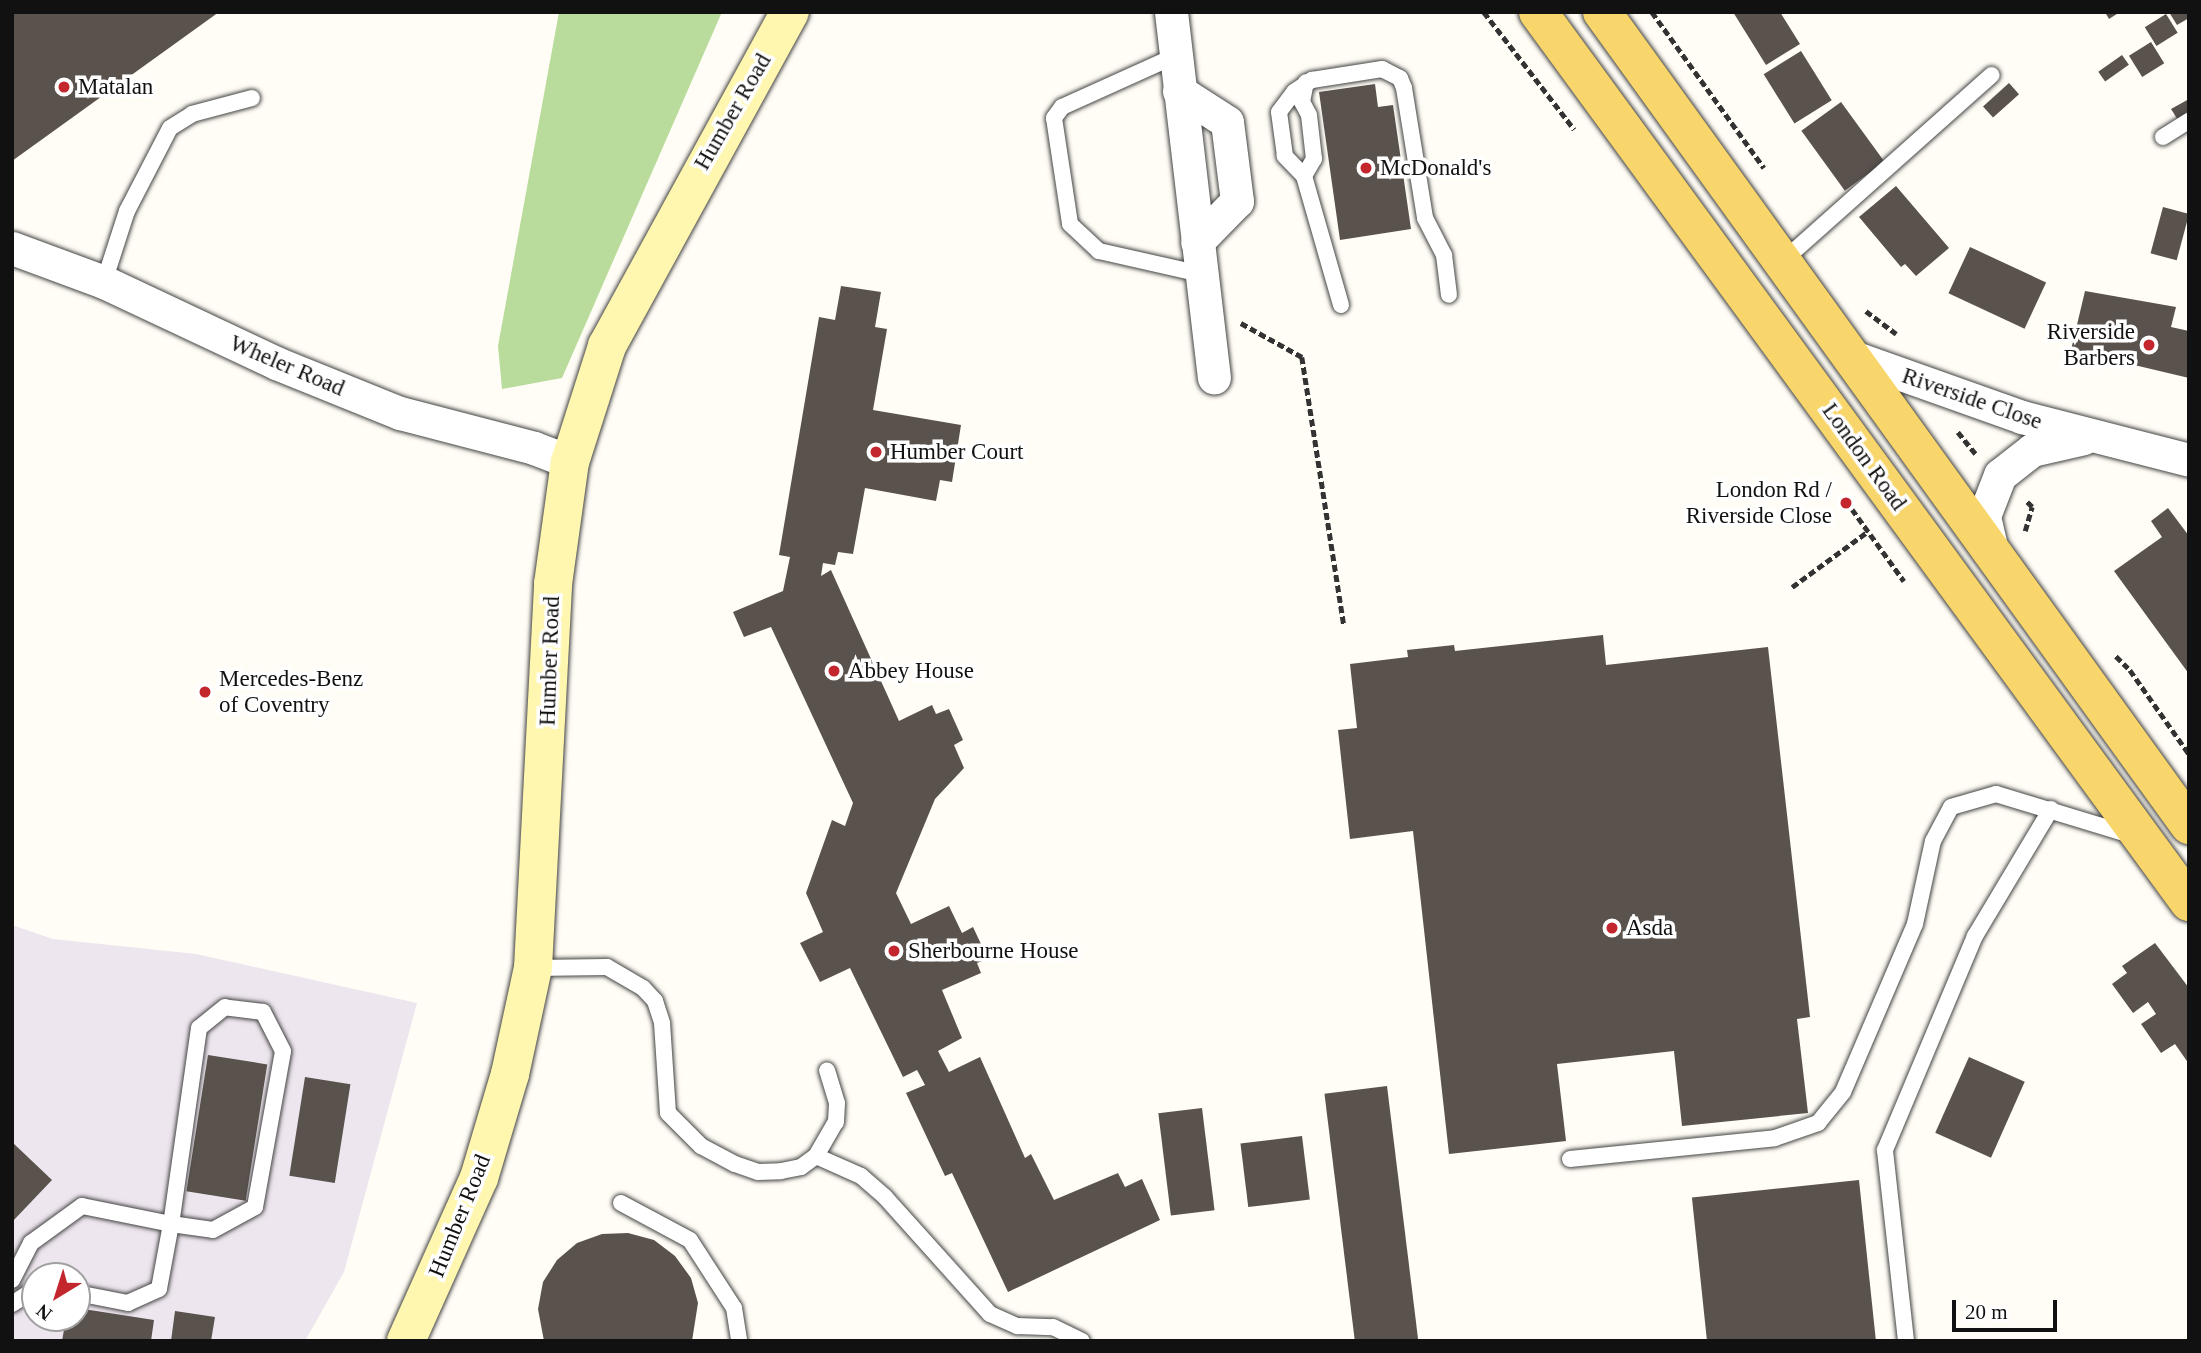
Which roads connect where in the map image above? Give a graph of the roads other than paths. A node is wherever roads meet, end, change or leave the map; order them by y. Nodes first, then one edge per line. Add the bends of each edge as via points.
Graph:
1 (790, 12) edge
2 (1171, 12) edge
3 (1538, 12) edge
4 (1602, 12) edge
5 (1175, 56) junction
6 (1993, 75) dead end
7 (1306, 82) junction
8 (1179, 91) junction
9 (252, 98) dead end
10 (2189, 121) edge
11 (2163, 137) dead end
12 (1304, 176) junction
13 (12, 248) edge
14 (1199, 258) junction
15 (1784, 260) junction
16 (104, 282) junction
17 (1449, 295) dead end
18 (1341, 305) dead end
19 (1856, 358) junction
20 (1214, 377) dead end
21 (2090, 437) junction
22 (2189, 460) edge
23 (570, 462) junction
24 (1992, 551) junction
25 (2051, 809) junction
26 (2189, 825) edge
27 (2143, 839) junction
28 (2189, 902) edge
29 (533, 968) junction
30 (827, 1070) dead end
31 (816, 1156) junction
32 (1570, 1159) dead end
33 (621, 1203) dead end
34 (171, 1224) junction
35 (12, 1280) edge
36 (91, 1296) edge
37 (406, 1341) edge
38 (739, 1341) edge
39 (1082, 1341) edge
40 (1906, 1341) edge

1 - 23 main road, Humber Road via 607,346
2 - 5 street
3 - 27 main road, London Road
4 - 15 main road
5 - 8 street
5 - 14 lane via 1062,107 1054,118 1070,224 1099,251
6 - 15 lane
7 - 12 lane via 1301,93 1309,115 1314,159
7 - 12 lane via 1279,112 1285,156
7 - 17 lane via 1382,69 1400,78 1425,218 1444,256
8 - 14 street
8 - 14 street via 1227,122 1237,201
9 - 16 lane via 192,114 170,128 127,211
10 - 11 lane
12 - 18 lane
13 - 16 street, Wheler Road
14 - 20 street
15 - 19 main road
16 - 23 street, Wheler Road via 276,363 400,413
19 - 21 street, Riverside Close
19 - 24 main road
21 - 22 street, Riverside Close
21 - 24 street, Riverside Close via 2060,440 2032,450 2000,475 1984,516
23 - 29 main road, Humber Road via 553,584
24 - 26 main road
25 - 27 lane
25 - 32 lane via 1996,794 1951,807 1933,841 1909,936 1843,1092 1818,1123 1775,1138
25 - 40 lane via 1975,936 1885,1150
27 - 28 main road, London Road
29 - 31 lane via 607,967 643,988 655,1001 662,1023 668,1113 701,1146 758,1172 801,1167
29 - 37 main road, Humber Road via 510,1074 479,1178
30 - 31 lane via 837,1103 836,1122
31 - 39 lane via 861,1176 885,1197 990,1314 1017,1326 1054,1327
33 - 38 lane via 690,1240 734,1308
34 - 34 lane via 213,1230 255,1207 283,1051 263,1012 225,1007 199,1028
34 - 35 lane via 82,1206 31,1242
34 - 36 lane via 159,1289 128,1303

